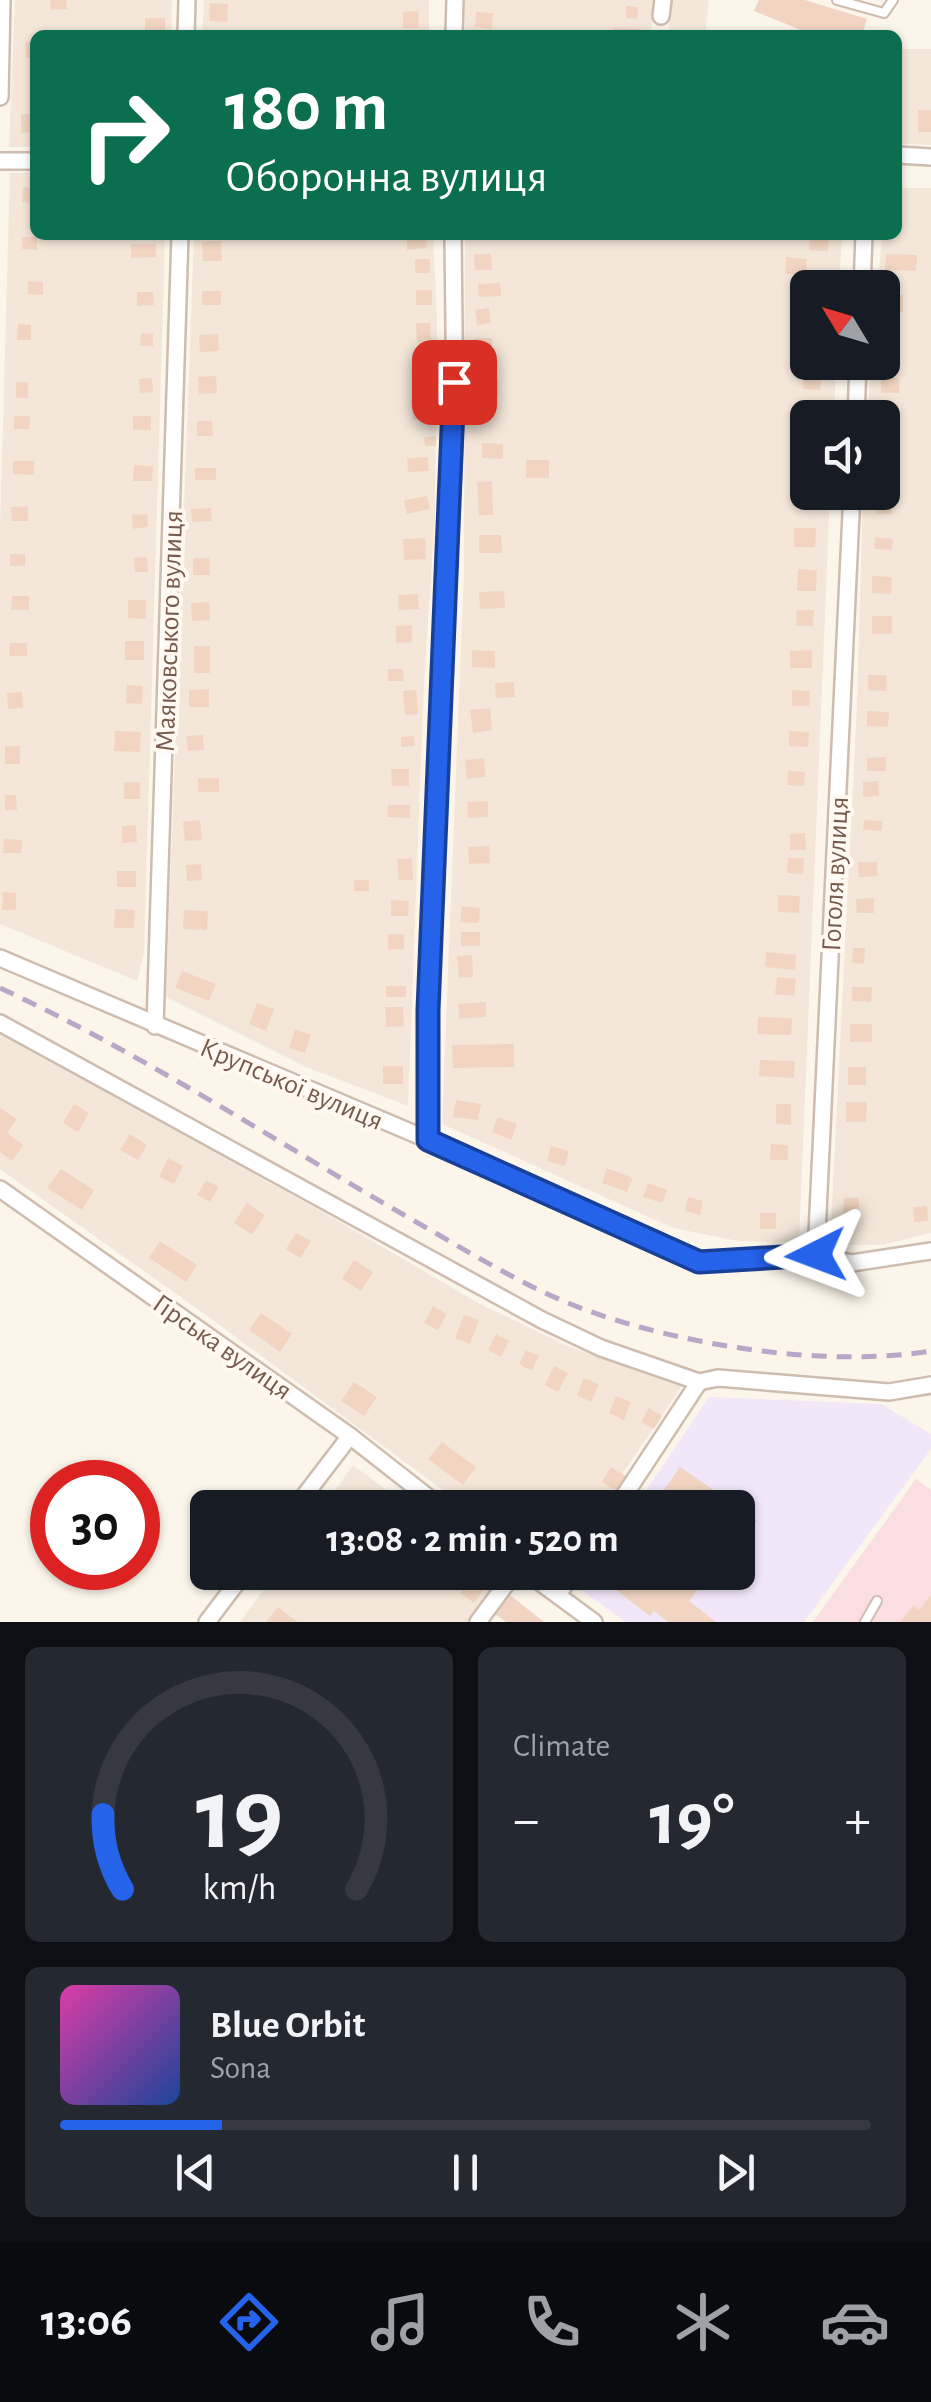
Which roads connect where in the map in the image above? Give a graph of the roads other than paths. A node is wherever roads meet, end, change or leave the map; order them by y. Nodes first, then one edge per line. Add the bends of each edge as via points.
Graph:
1 (2, 0) edge
2 (188, 0) edge
3 (455, 0) edge
4 (837, 0) edge
5 (893, 0) edge
6 (186, 30) edge
7 (454, 30) edge
8 (0, 97) edge
9 (902, 155) edge
10 (931, 157) edge
11 (0, 161) edge
12 (30, 161) edge
13 (180, 240) edge
14 (453, 240) edge
15 (864, 240) edge
16 (863, 270) edge
17 (851, 510) edge
18 (0, 958) edge
19 (0, 1023) edge
20 (155, 1026) junction
21 (428, 1140) junction
22 (0, 1189) edge
23 (931, 1250) edge
24 (816, 1255) junction
25 (698, 1382) junction
26 (931, 1386) edge
27 (350, 1436) junction
28 (309, 1490) edge
29 (419, 1490) edge
30 (628, 1490) edge
31 (231, 1590) edge
32 (502, 1590) edge
33 (550, 1590) edge
34 (562, 1590) edge
35 (558, 1596) junction
36 (877, 1601) dead end
37 (207, 1622) edge
38 (478, 1622) edge
39 (594, 1622) edge
40 (865, 1622) edge

1 - 8 street
2 - 6 street
3 - 7 street
4 - 5 lane via 884,13
9 - 10 street
11 - 12 street
13 - 20 street, Маяковського вулиця
14 - 21 street via 455,419
15 - 16 street
17 - 24 street, Гоголя вулиця
18 - 20 street, Крупської вулиця
19 - 25 street via 542,1320
20 - 21 street, Крупської вулиця
21 - 24 street, Крупської вулиця via 699,1262
22 - 27 street, Гірська вулиця
23 - 24 street, Крупської вулиця via 852,1264
25 - 26 street via 718,1378 890,1392
25 - 30 street
27 - 28 street
27 - 29 street, Гірська вулиця
31 - 37 street
32 - 38 street
33 - 35 street
34 - 35 street
35 - 39 street
36 - 40 lane

